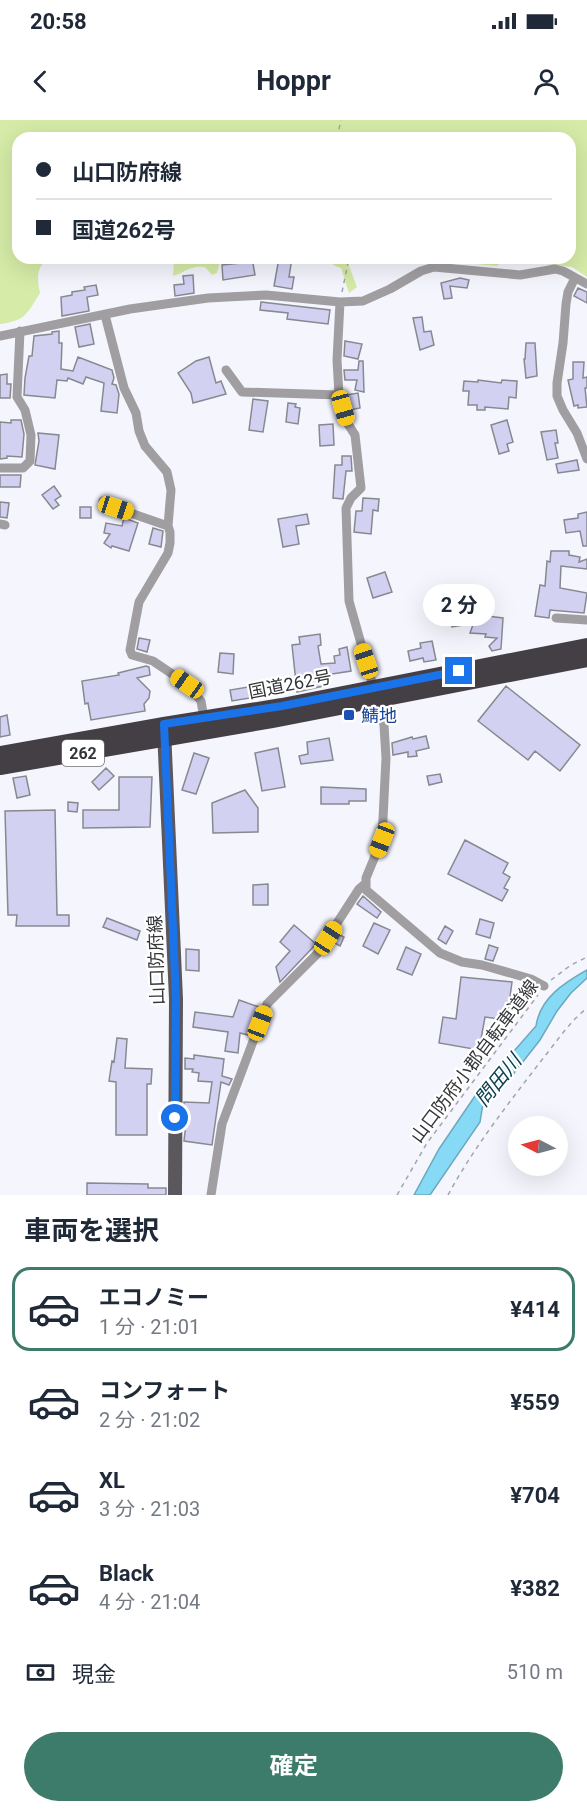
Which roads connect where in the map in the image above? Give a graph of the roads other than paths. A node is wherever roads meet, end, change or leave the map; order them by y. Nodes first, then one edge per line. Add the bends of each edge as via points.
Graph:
1 (575, 278) junction
2 (587, 284) edge
3 (340, 302) junction
4 (105, 315) junction
5 (20, 331) junction
6 (0, 336) edge
7 (226, 370) dead end
8 (339, 395) junction
9 (587, 459) edge
10 (0, 468) edge
11 (103, 501) dead end
12 (168, 526) junction
13 (556, 618) dead end
14 (587, 620) edge
15 (587, 646) edge
16 (587, 659) edge
17 (375, 693) junction
18 (204, 719) junction
19 (164, 731) junction
20 (0, 754) edge
21 (0, 768) edge
22 (365, 884) junction
23 (544, 986) road end
24 (175, 1195) edge
25 (211, 1195) edge

1 - 2 street
1 - 3 street via 555,269 520,275 434,267 363,301
1 - 9 street via 566,304 557,396
3 - 4 street via 251,295
3 - 8 street via 336,360
4 - 5 street
4 - 12 street via 139,431 145,446 167,472 171,490
5 - 6 street
5 - 10 street via 17,397 25,410 31,435 30,461 22,468
7 - 8 street via 242,392
8 - 17 street via 346,421 355,435 361,488 346,508 349,601
11 - 12 street
12 - 18 street via 168,553 139,602 130,650 132,655 153,661 187,684 201,701
13 - 14 street
15 - 17 highway, 国道262号 / 262
16 - 17 highway, 国道262号 / 262
17 - 18 highway, 国道262号 / 262
17 - 19 highway, 国道262号 / 262
17 - 22 street via 384,725 384,815 382,840
18 - 19 highway, 国道262号 / 262
19 - 20 highway, 国道262号 / 262
19 - 21 highway, 国道262号 / 262
19 - 24 main road, 山口防府線 via 176,999
22 - 23 street via 369,894 440,953
22 - 25 street via 317,954 267,1004 222,1124

